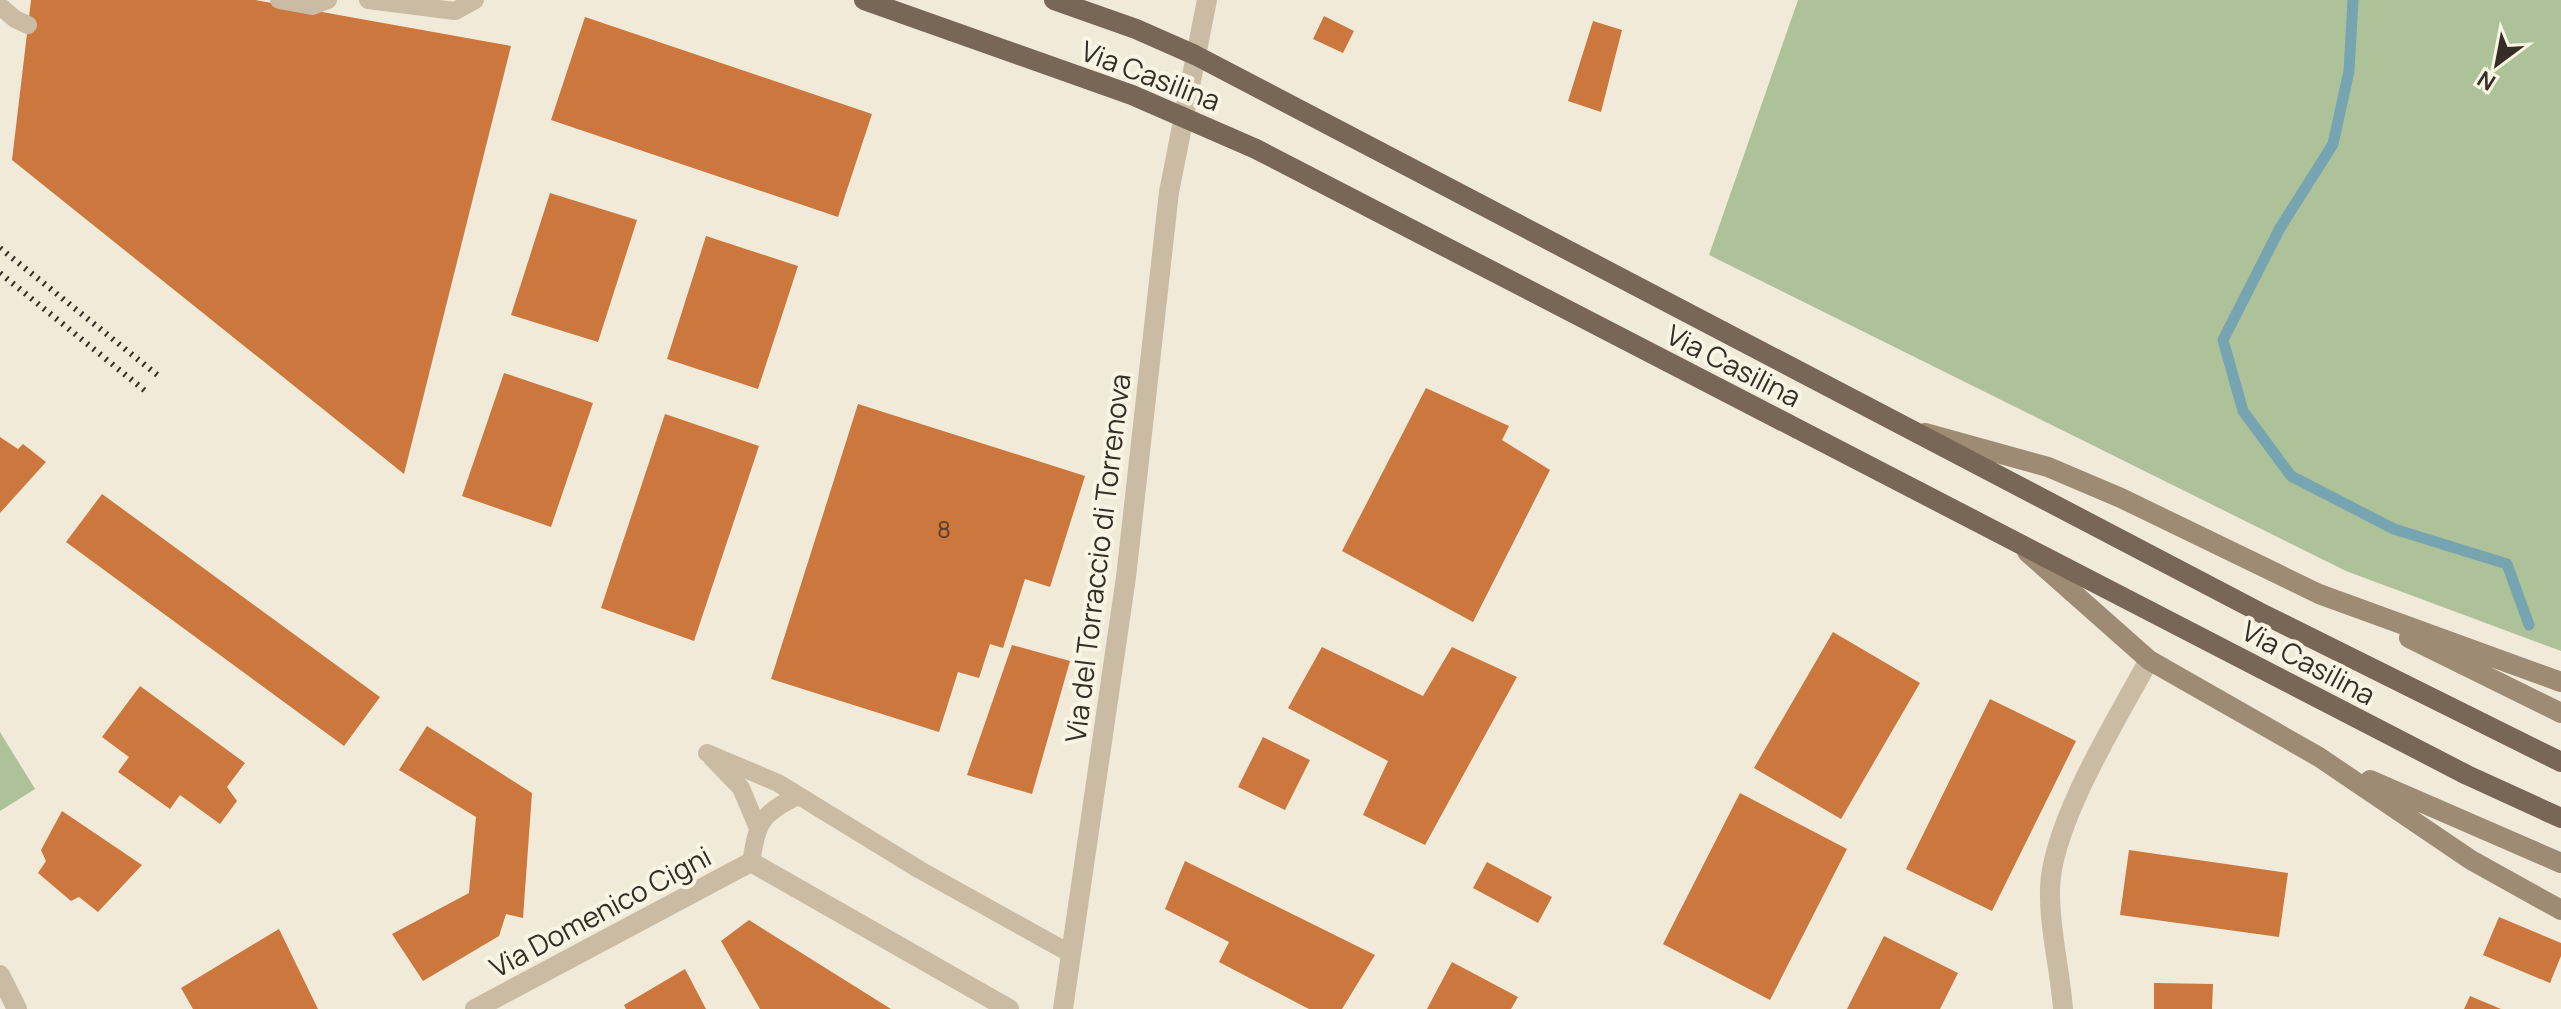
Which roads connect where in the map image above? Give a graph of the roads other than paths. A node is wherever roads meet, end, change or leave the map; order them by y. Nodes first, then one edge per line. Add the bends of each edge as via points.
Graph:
1 (279, 0) edge
2 (328, 0) edge
3 (368, 0) edge
4 (475, 0) edge
5 (864, 0) edge
6 (1054, 0) edge
7 (1207, 0) edge
8 (0, 6) edge
9 (28, 25) dead end
10 (1195, 55) junction
11 (1184, 115) junction
12 (1906, 429) junction
13 (2018, 544) junction
14 (2319, 594) junction
15 (2149, 660) junction
16 (2561, 682) edge
17 (2561, 713) edge
18 (2319, 757) junction
19 (2561, 762) edge
20 (798, 796) junction
21 (2561, 818) edge
22 (757, 826) junction
23 (751, 862) junction
24 (2561, 863) edge
25 (2561, 910) edge
26 (1071, 954) junction
27 (0, 975) edge
28 (17, 1009) edge
29 (475, 1009) edge
30 (1009, 1009) edge
31 (1063, 1009) edge
32 (2063, 1009) edge

1 - 2 lane via 312,6
3 - 4 lane via 455,11
5 - 11 main road, Via Casilina
6 - 10 main road, Via Casilina
7 - 10 street, Via del Torraccio di Torrenova
8 - 9 lane
10 - 11 street, Via del Torraccio di Torrenova
10 - 12 main road, Via Casilina
11 - 13 main road, Via Casilina
11 - 26 street, Via del Torraccio di Torrenova via 1165,221 1126,577
12 - 14 main road via 2048,467
12 - 19 main road, Via Casilina
13 - 15 main road
13 - 21 main road, Via Casilina
14 - 16 main road
14 - 17 main road
15 - 18 main road
15 - 32 street via 2076,800 2054,857 2052,926
18 - 24 main road
18 - 25 main road via 2471,860
20 - 22 lane via 770,810
20 - 22 lane via 761,774 707,753 741,788
20 - 26 lane
22 - 23 lane
23 - 29 street, Via Domenico Cigni
23 - 30 street
26 - 31 street, Via del Torraccio di Torrenova
27 - 28 street

